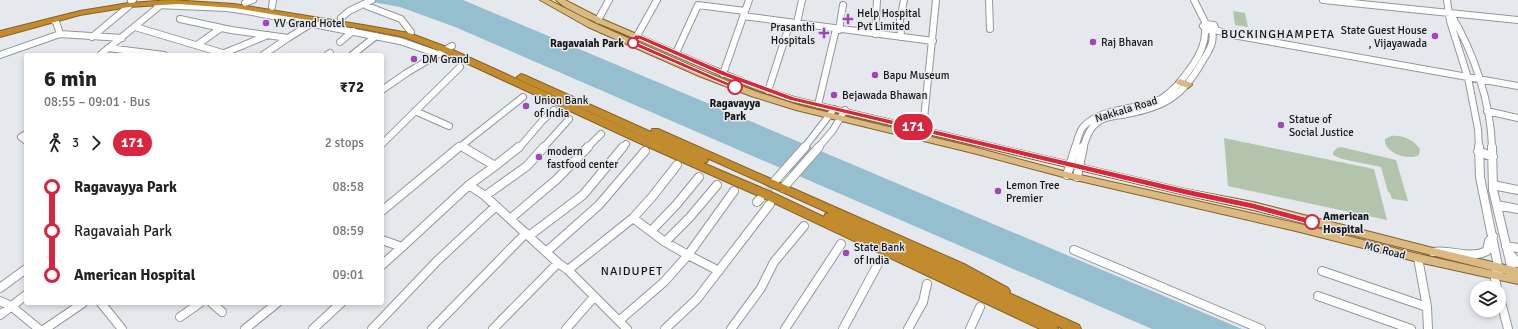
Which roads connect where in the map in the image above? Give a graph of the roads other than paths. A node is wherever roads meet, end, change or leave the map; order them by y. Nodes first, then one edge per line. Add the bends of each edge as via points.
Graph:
1 (221, 0) edge
2 (544, 0) edge
3 (562, 0) edge
4 (609, 0) edge
5 (657, 0) edge
6 (749, 0) edge
7 (802, 0) edge
8 (877, 0) edge
9 (904, 0) edge
10 (936, 0) edge
11 (989, 0) edge
12 (1194, 0) edge
13 (1323, 0) edge
14 (1446, 0) edge
15 (249, 1) edge
16 (133, 2) edge
17 (153, 2) edge
18 (272, 3) edge
19 (370, 3) edge
20 (162, 4) junction
21 (843, 5) dead end
22 (1450, 13) junction
23 (744, 14) junction
24 (341, 18) junction
25 (180, 20) dead end
26 (598, 20) junction
27 (1518, 20) edge
28 (54, 21) junction
29 (312, 23) junction
30 (790, 23) junction
31 (797, 23) junction
32 (1206, 26) junction
33 (135, 27) junction
34 (221, 28) junction
35 (838, 29) junction
36 (990, 29) dead end
37 (1214, 29) junction
38 (0, 30) edge
39 (353, 31) junction
40 (412, 32) junction
41 (60, 34) junction
42 (875, 34) junction
43 (0, 35) edge
44 (268, 35) junction
45 (92, 36) junction
46 (376, 36) junction
47 (122, 38) junction
48 (288, 38) junction
49 (901, 38) junction
50 (635, 39) junction
51 (933, 41) junction
52 (340, 42) dead end
53 (198, 45) junction
54 (108, 48) junction
55 (445, 50) junction
56 (102, 53) edge
57 (148, 53) edge
58 (222, 53) edge
59 (227, 53) edge
60 (266, 53) edge
61 (355, 53) edge
62 (676, 53) junction
63 (0, 55) edge
64 (460, 67) dead end
65 (723, 74) junction
66 (1468, 76) junction
67 (1477, 77) junction
68 (1184, 83) junction
69 (1516, 86) edge
70 (384, 89) edge
71 (768, 91) junction
72 (523, 97) dead end
73 (818, 106) junction
74 (554, 110) dead end
75 (415, 111) junction
76 (1487, 111) junction
77 (832, 112) junction
78 (602, 113) junction
79 (843, 114) junction
80 (1518, 118) edge
81 (569, 119) dead end
82 (449, 126) dead end
83 (923, 129) junction
84 (601, 134) dead end
85 (384, 142) edge
86 (626, 144) dead end
87 (461, 146) junction
88 (645, 151) dead end
89 (1478, 151) junction
90 (1493, 157) junction
91 (1070, 164) junction
92 (678, 165) dead end
93 (495, 166) junction
94 (1079, 166) junction
95 (1072, 176) junction
96 (699, 177) dead end
97 (775, 180) junction
98 (469, 185) junction
99 (717, 185) dead end
100 (786, 185) junction
101 (1493, 185) junction
102 (1518, 190) edge
103 (734, 191) dead end
104 (486, 196) junction
105 (1497, 205) junction
106 (496, 206) junction
107 (769, 206) dead end
108 (384, 209) edge
109 (1518, 209) edge
110 (633, 218) junction
111 (510, 219) junction
112 (804, 226) dead end
113 (651, 231) junction
114 (527, 235) junction
115 (1494, 236) junction
116 (384, 241) edge
117 (665, 242) junction
118 (841, 244) dead end
119 (402, 247) junction
120 (1506, 247) junction
121 (1518, 248) edge
122 (1074, 250) dead end
123 (546, 252) junction
124 (1433, 252) junction
125 (688, 255) junction
126 (1418, 258) junction
127 (384, 263) edge
128 (558, 263) junction
129 (1518, 263) edge
130 (878, 264) dead end
131 (24, 270) edge
132 (568, 270) junction
133 (719, 271) junction
134 (1322, 271) dead end
135 (1498, 273) junction
136 (1516, 276) edge
137 (1497, 281) edge
138 (927, 284) dead end
139 (0, 288) edge
140 (24, 296) edge
141 (1318, 296) dead end
142 (594, 297) junction
143 (0, 301) edge
144 (80, 305) edge
145 (103, 305) edge
146 (197, 305) edge
147 (214, 305) edge
148 (275, 305) edge
149 (339, 305) edge
150 (11, 306) junction
151 (1427, 306) junction
152 (980, 307) dead end
153 (222, 312) dead end
154 (1042, 314) junction
155 (0, 315) edge
156 (180, 317) dead end
157 (1505, 317) edge
158 (620, 320) junction
159 (39, 329) edge
160 (45, 329) edge
161 (122, 329) edge
162 (245, 329) edge
163 (313, 329) edge
164 (372, 329) edge
165 (432, 329) edge
166 (493, 329) edge
167 (566, 329) edge
168 (627, 329) edge
169 (665, 329) edge
170 (731, 329) edge
171 (785, 329) edge
172 (843, 329) edge
173 (908, 329) edge
174 (970, 329) edge
175 (1052, 329) edge
176 (1075, 329) edge
177 (1261, 329) edge
178 (1411, 329) edge
179 (1428, 329) edge
180 (1508, 329) edge

1 - 15 highway
2 - 50 main road, MG Road via 591,25
3 - 26 main road, MG Road
4 - 26 street
5 - 50 street
6 - 23 street
7 - 31 street
8 - 42 street
9 - 49 street via 900,20
10 - 51 street
11 - 36 street
12 - 32 street
13 - 22 street
14 - 22 street
15 - 18 highway
16 - 20 street
16 - 28 street
16 - 38 highway via 65,12
16 - 45 street
17 - 43 highway via 80,13
17 - 55 highway via 240,7 385,31 425,41
18 - 24 highway
19 - 24 street via 352,9
19 - 40 street via 401,19
20 - 29 street via 227,8
20 - 33 street
21 - 35 street
22 - 27 street
22 - 66 street via 1450,21
22 - 67 street via 1458,24
23 - 30 street
23 - 62 street via 698,5
23 - 65 street
24 - 40 highway
25 - 34 street
26 - 50 main road, MG Road
28 - 41 street
28 - 43 street
29 - 39 street
29 - 48 street
30 - 31 street
30 - 71 street
31 - 35 street
32 - 37 street
32 - 68 street, Nakkala Road via 1206,36 1200,53
33 - 47 street
33 - 53 street
34 - 44 street
34 - 53 street
35 - 42 street
35 - 73 street
37 - 66 street via 1233,35
37 - 68 street, Nakkala Road via 1209,50
39 - 46 street
39 - 52 street
40 - 55 highway via 432,38
41 - 45 street
41 - 63 street
42 - 49 street
44 - 48 street
44 - 59 street
45 - 47 street
46 - 55 street
46 - 61 street
47 - 54 street
48 - 60 street
49 - 51 street
50 - 62 main road, MG Road
50 - 77 main road, MG Road via 702,74 754,94 799,108
51 - 83 street
53 - 58 street
54 - 56 street
54 - 57 street
55 - 70 street
55 - 78 highway
55 - 175 highway via 640,140 765,194
62 - 65 main road, MG Road
64 - 75 street
65 - 71 main road, MG Road
66 - 67 street
66 - 89 street via 1478,128
67 - 69 street
67 - 76 street
68 - 91 street, Nakkala Road via 1160,99 1135,108 1110,112 1087,122 1080,132
68 - 94 street, Nakkala Road via 1183,91 1162,106 1096,122 1088,134
71 - 73 main road, MG Road
72 - 87 street
73 - 77 main road, MG Road
74 - 93 street via 518,149
75 - 82 street
75 - 85 street
76 - 80 street
76 - 90 street
77 - 79 main road, MG Road
77 - 97 street via 812,139
78 - 97 highway via 637,123
78 - 154 highway
79 - 83 main road, MG Road
79 - 95 main road, MG Road
79 - 100 street
81 - 104 street via 527,166
83 - 91 main road, MG Road
84 - 111 street via 557,179
86 - 114 street via 583,195
87 - 93 street
87 - 108 street
88 - 123 street via 600,205
89 - 90 street
89 - 115 street via 1480,177
90 - 101 street
91 - 94 main road, MG Road
91 - 95 street, Nakkala Road
92 - 110 street
93 - 98 street
94 - 95 street, Nakkala Road
94 - 124 main road, MG Road via 1253,206
95 - 126 main road, MG Road
96 - 113 street
97 - 100 highway
98 - 104 street
98 - 119 street
99 - 117 street
100 - 154 highway via 988,281
101 - 102 street
101 - 105 street
103 - 125 street
104 - 106 street
105 - 109 street
105 - 120 street
106 - 111 street
106 - 164 street via 437,261
107 - 133 street
110 - 113 street
110 - 132 street
111 - 114 street
112 - 170 street via 774,262 761,288
113 - 117 street
114 - 123 street
114 - 165 street
115 - 124 street via 1489,241 1487,251 1477,256 1441,250
115 - 135 street
116 - 119 street
117 - 125 street
118 - 171 street
119 - 127 street
120 - 121 street
120 - 129 street
120 - 136 street
122 - 177 street
123 - 128 street
124 - 135 main road, MG Road
125 - 133 street
125 - 158 street via 676,271 646,300
126 - 135 main road, MG Road
126 - 151 street
128 - 132 street
128 - 166 street
130 - 172 street
131 - 139 street
132 - 142 street
133 - 169 street via 697,299
134 - 151 street
135 - 136 main road, MG Road
135 - 137 street
138 - 173 street via 923,302
140 - 150 street
141 - 178 street
142 - 158 street
142 - 167 street
143 - 150 street
144 - 160 street
145 - 161 street
146 - 156 street
147 - 153 street
148 - 162 street
149 - 163 street
150 - 155 street
150 - 159 street
151 - 179 street
152 - 174 street
154 - 176 highway
157 - 180 street
158 - 168 street

